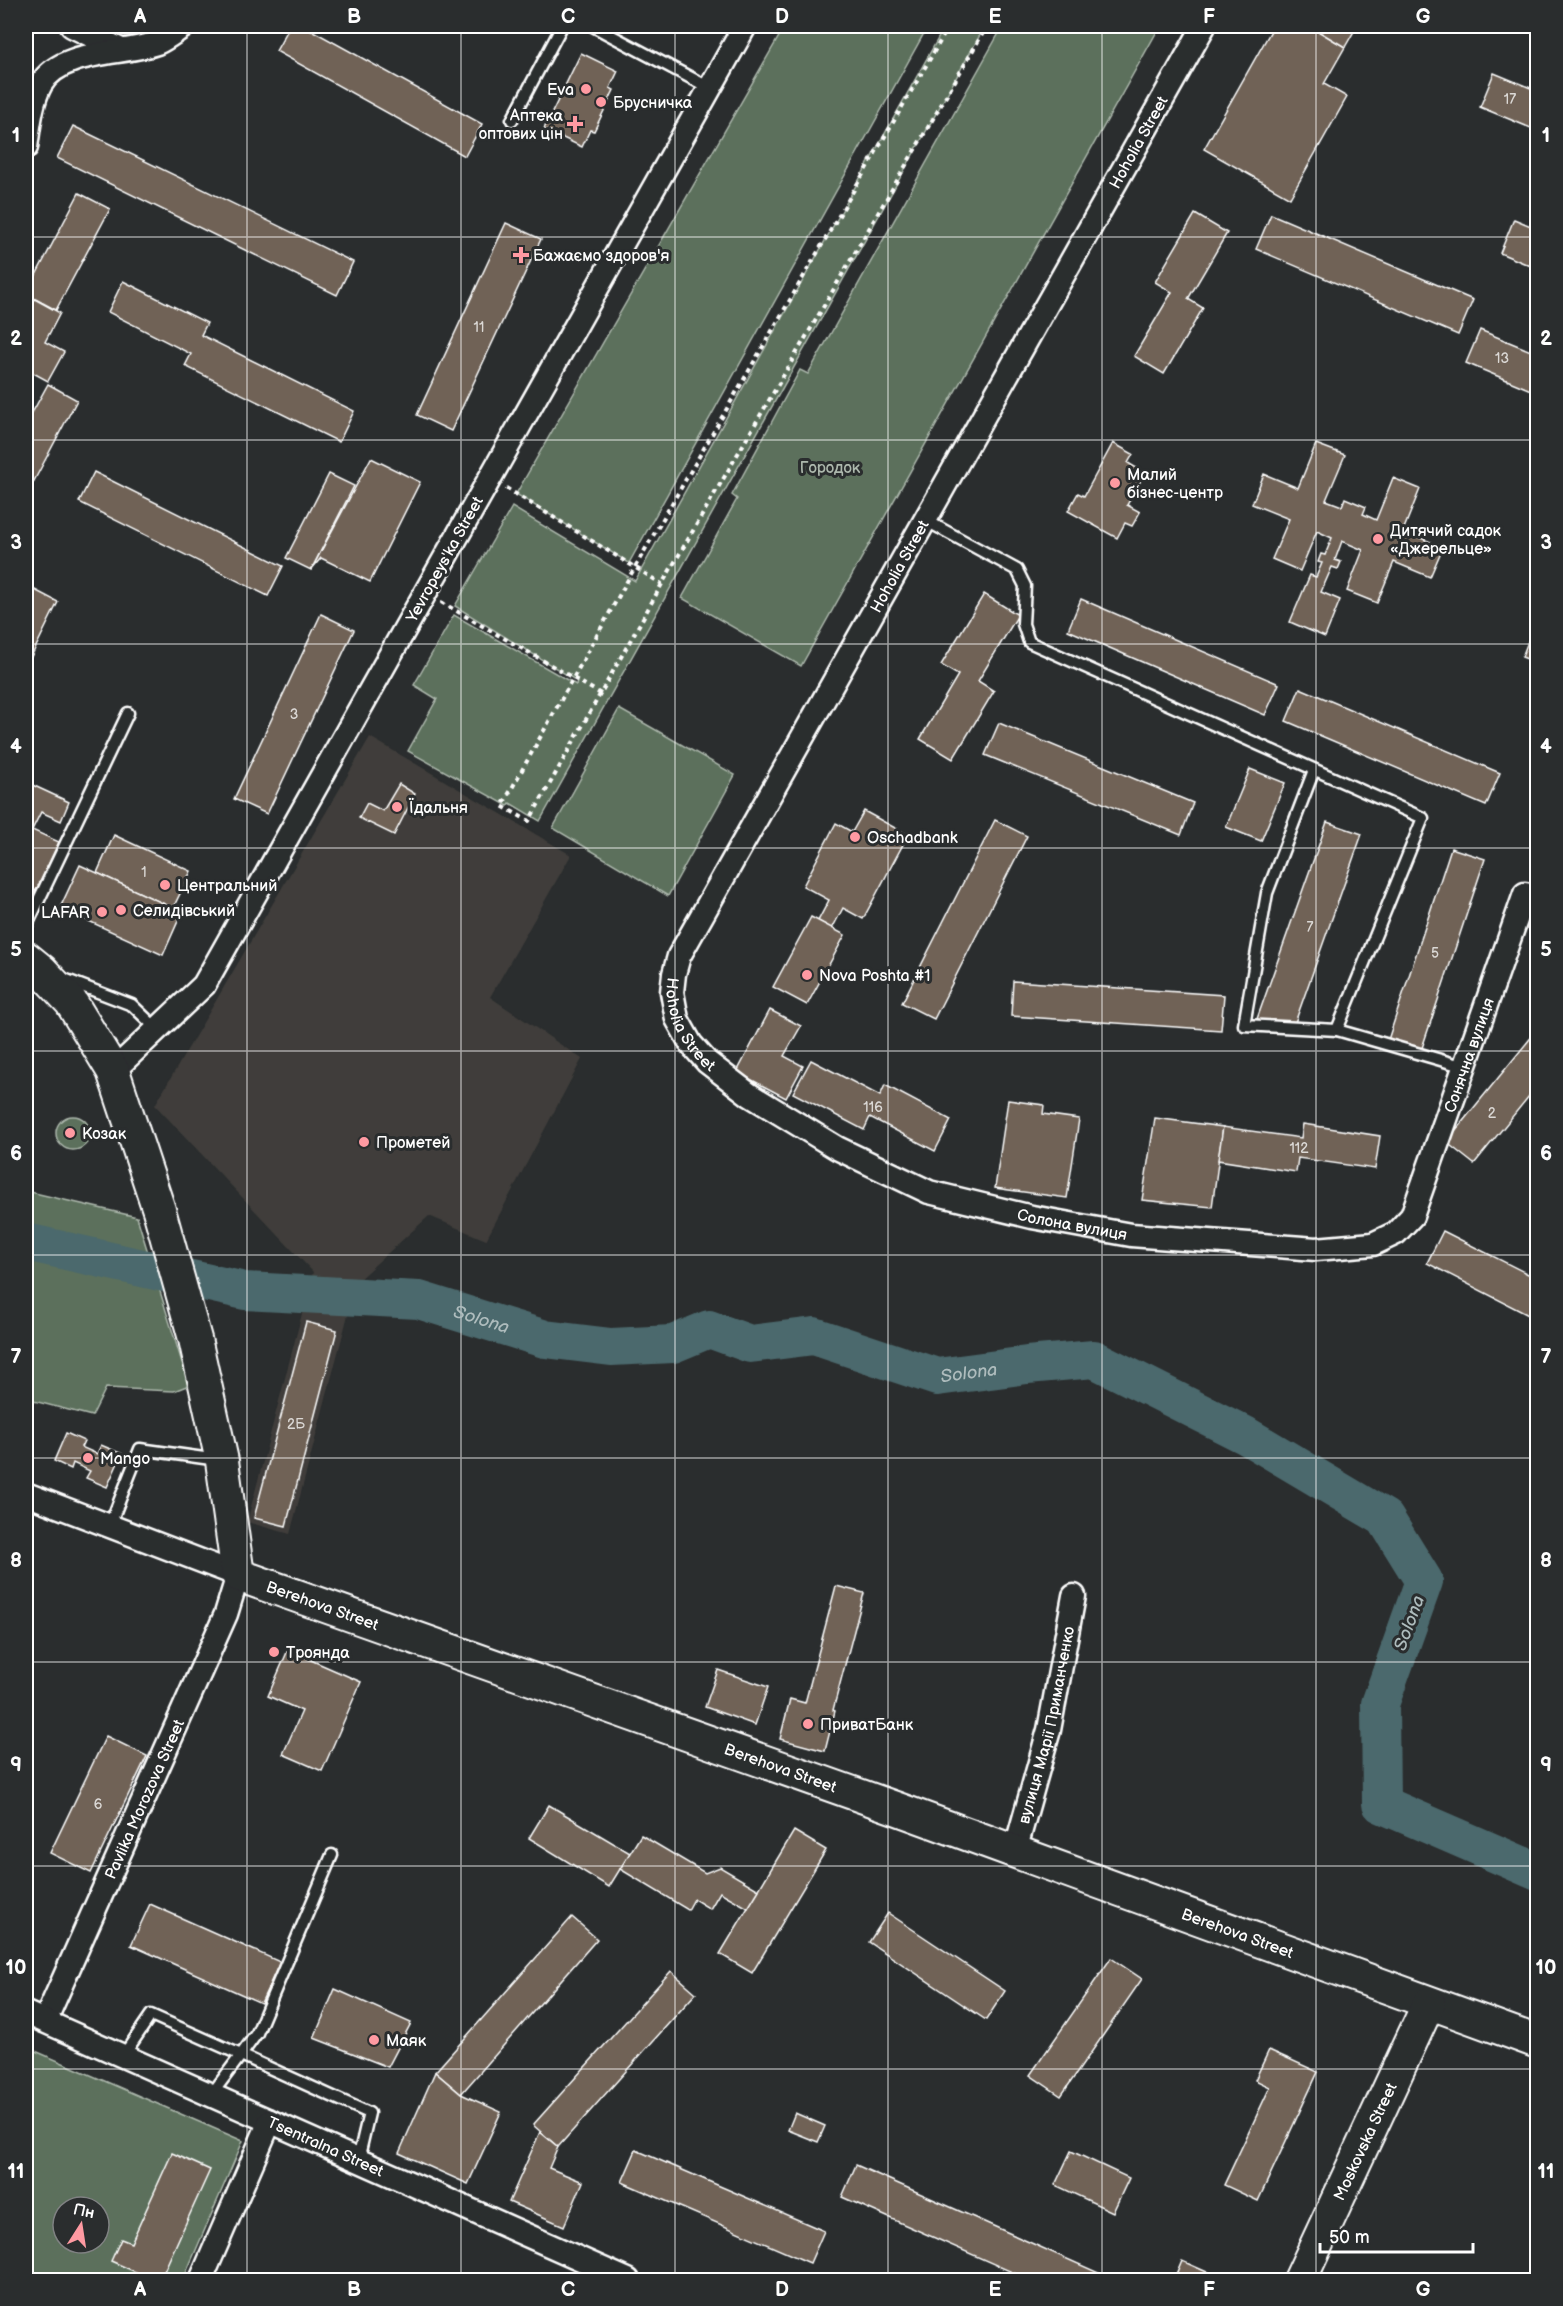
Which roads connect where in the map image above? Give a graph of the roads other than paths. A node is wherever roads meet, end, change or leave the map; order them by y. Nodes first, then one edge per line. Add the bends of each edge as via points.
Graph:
1 (72, 26) edge
2 (184, 26) edge
3 (562, 26) edge
4 (593, 26) edge
5 (745, 26) edge
6 (1204, 26) edge
7 (121, 50) junction
8 (710, 88) junction
9 (512, 120) dead end
10 (26, 147) edge
11 (925, 520) junction
12 (129, 713) dead end
13 (1314, 770) junction
14 (1531, 897) edge
15 (26, 927) edge
16 (34, 964) edge
17 (157, 1029) junction
18 (1337, 1030) junction
19 (1465, 1067) junction
20 (113, 1071) junction
21 (750, 1095) joint
22 (1412, 1216) joint
23 (222, 1461) junction
24 (26, 1494) edge
25 (109, 1527) junction
26 (238, 1575) junction
27 (1074, 1596) dead end
28 (1015, 1851) junction
29 (332, 1855) dead end
30 (1429, 2003) junction
31 (35, 2017) edge
32 (1538, 2042) edge
33 (241, 2055) junction
34 (123, 2056) junction
35 (211, 2095) junction
36 (270, 2121) junction
37 (358, 2160) junction
38 (201, 2280) edge
39 (628, 2280) edge
40 (1300, 2280) edge

1 - 7 street
2 - 7 street via 157,42
3 - 9 lane
4 - 8 lane
5 - 8 street, Yevropeysʹka Street
6 - 11 street, Hoholia Street
7 - 10 street via 78,59 55,69 42,83 33,107
8 - 17 street, Yevropeysʹka Street via 204,985
11 - 13 lane via 1017,570 1025,586 1023,624 1029,642
11 - 21 street, Hoholia Street via 679,956 672,992 677,1019 707,1062
12 - 15 lane
13 - 18 lane via 1423,818
13 - 18 lane via 1267,893 1244,1025
14 - 19 street, Сонячна вулиця
16 - 17 lane via 132,1005
16 - 20 main road via 71,1002
17 - 20 street, Yevropeysʹka Street
18 - 19 lane
19 - 22 street, Сонячна вулиця
20 - 23 main road via 159,1210 195,1339
21 - 22 street, Солона вулиця via 837,1148 929,1192 1032,1217 1131,1235 1316,1249 1373,1244 1396,1233
23 - 25 lane via 140,1449
23 - 26 main road
24 - 25 street, Berehova Street
25 - 26 street, Berehova Street
26 - 28 main road, Berehova Street
26 - 31 street, Pavlika Morozova Street via 222,1624
27 - 28 street, вулиця Марії Приманченко via 1049,1730
28 - 30 main road, Berehova Street
29 - 33 lane via 257,2033
30 - 32 main road, Berehova Street
30 - 40 main road, Moskovska Street
31 - 34 street, Tsentralna Street
33 - 34 lane via 151,2015
33 - 35 lane
33 - 37 lane via 369,2112
34 - 35 street, Tsentralna Street
35 - 36 street, Tsentralna Street
36 - 37 street, Tsentralna Street
36 - 38 street
37 - 39 street, Tsentralna Street

